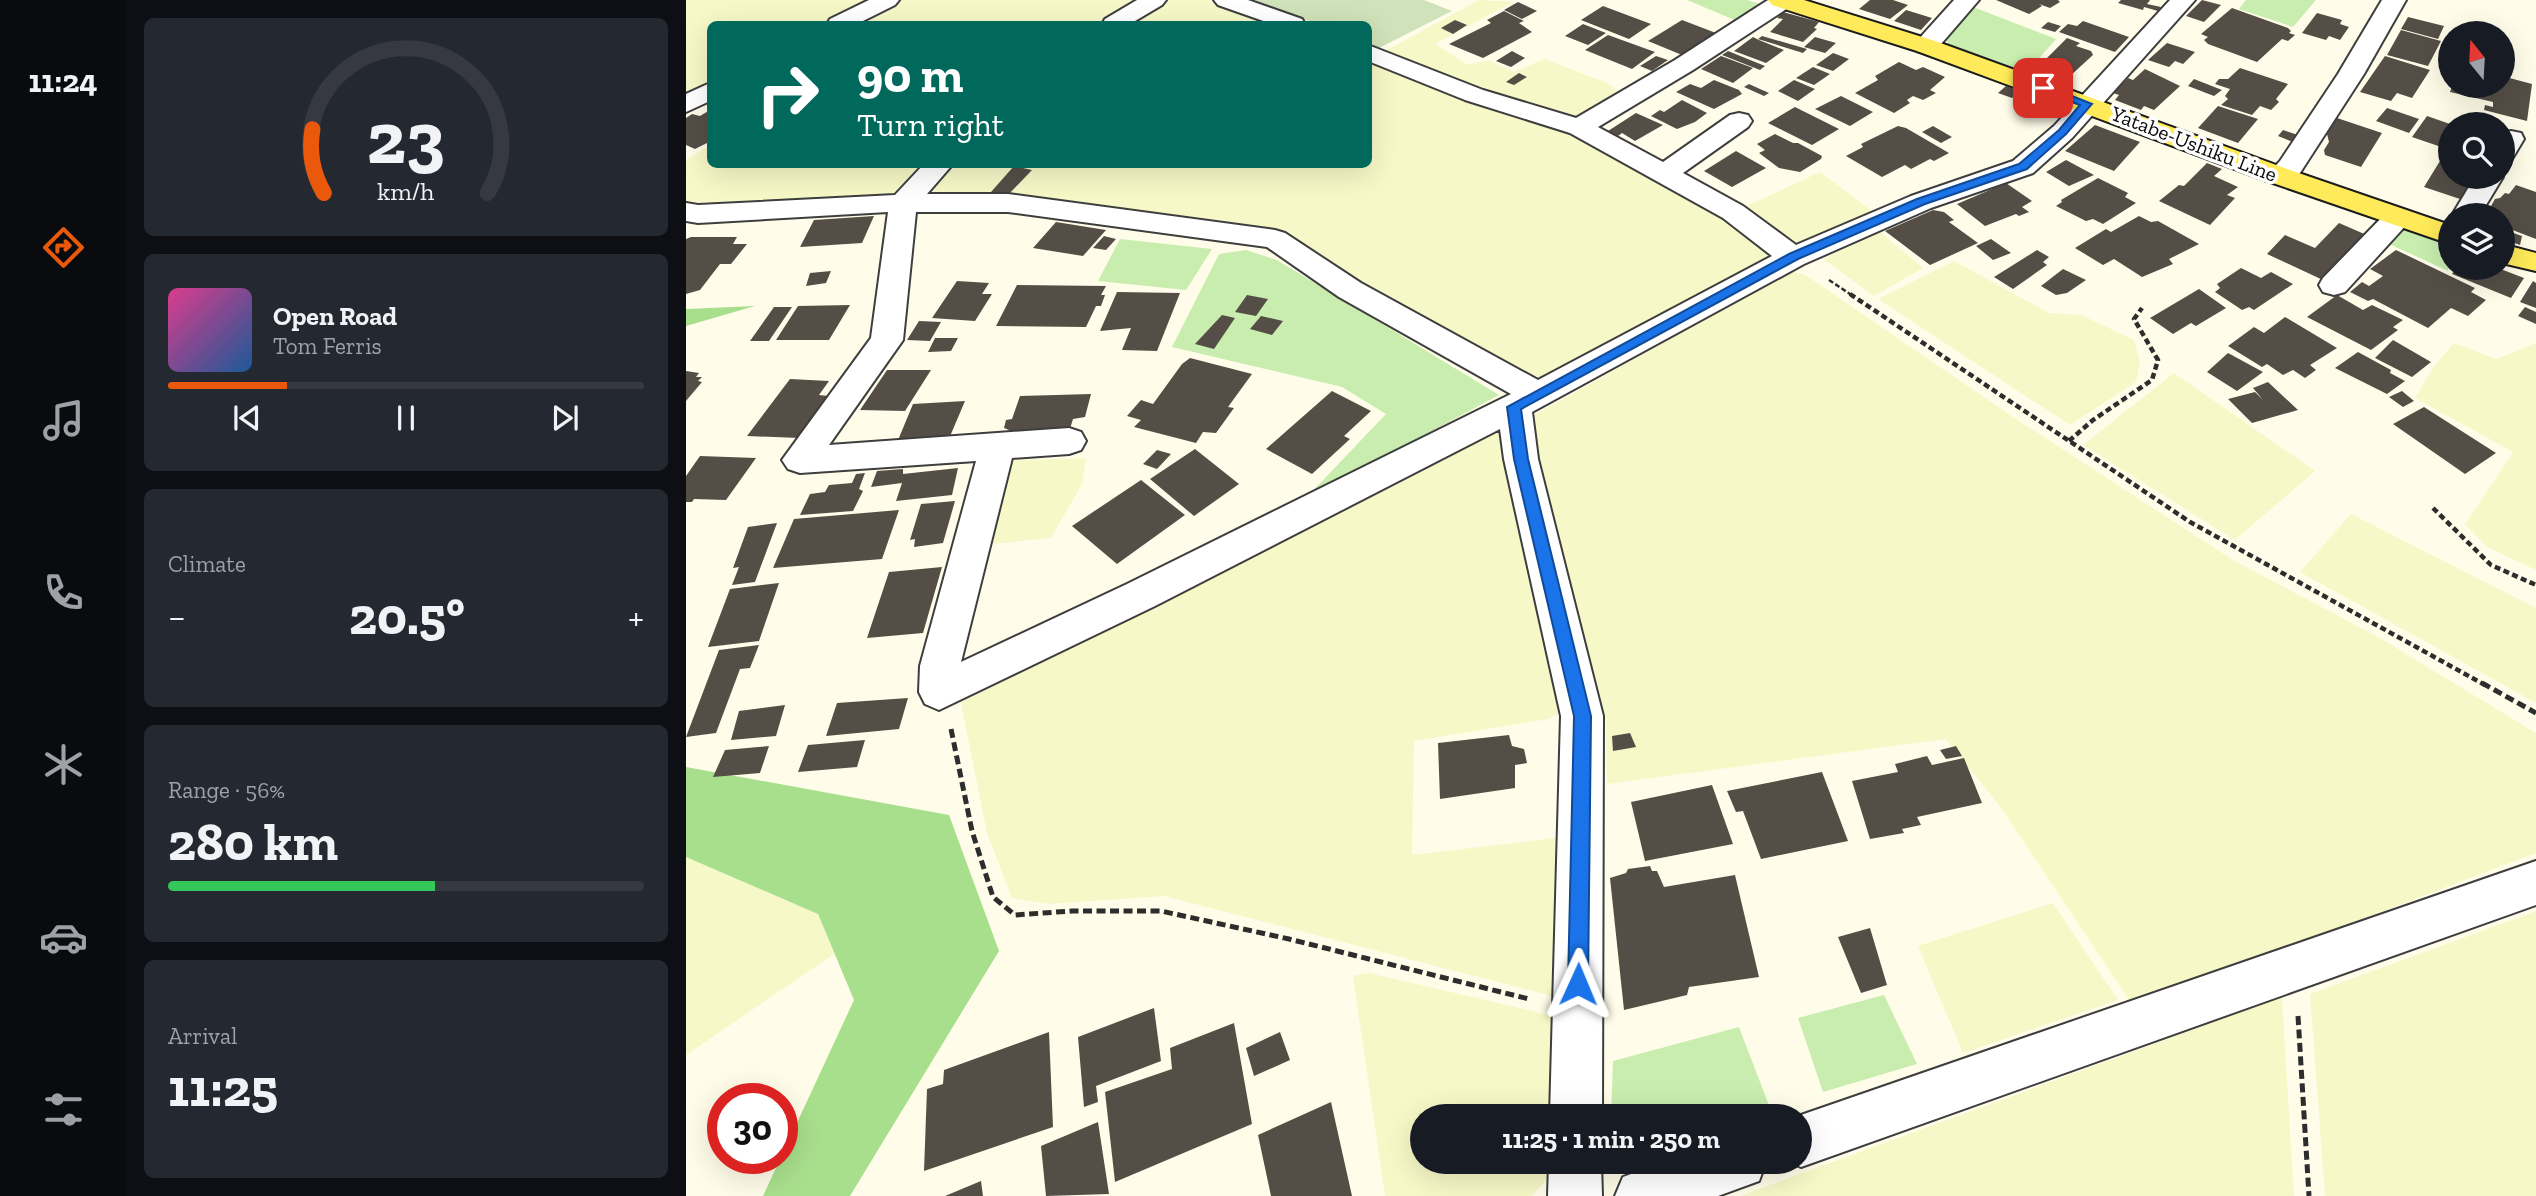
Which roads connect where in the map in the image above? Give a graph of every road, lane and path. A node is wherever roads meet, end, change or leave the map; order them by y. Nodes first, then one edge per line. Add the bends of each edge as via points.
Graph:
1 (887, 0) edge
2 (1153, 0) edge
3 (1226, 0) edge
4 (1967, 0) edge
5 (2183, 0) edge
6 (2394, 0) edge
7 (1781, 1) edge
8 (845, 21) edge
9 (1119, 21) edge
10 (1285, 21) edge
11 (1926, 46) junction
12 (1372, 54) edge
13 (707, 93) edge
14 (686, 104) edge
15 (2087, 104) junction
16 (1739, 121) dead end
17 (1578, 127) junction
18 (936, 168) edge
19 (1665, 173) junction
20 (2280, 176) junction
21 (903, 203) junction
22 (686, 212) edge
23 (2398, 217) junction
24 (2438, 231) edge
25 (2515, 256) edge
26 (1793, 257) junction
27 (2536, 262) edge
28 (2334, 285) dead end
29 (2141, 308) dead end
30 (1525, 400) junction
31 (1069, 441) dead end
32 (2069, 441) junction
33 (997, 447) junction
34 (2433, 508) dead end
35 (2536, 585) edge
36 (947, 688) junction
37 (2536, 713) edge
38 (2536, 883) edge
39 (2286, 972) junction
40 (1577, 1011) junction
41 (1576, 1104) edge
42 (1812, 1137) edge
43 (1575, 1174) edge
44 (1705, 1174) edge
45 (1575, 1196) edge
46 (1642, 1196) edge
47 (2309, 1196) edge

1 - 8 street
2 - 9 street
3 - 10 street
4 - 11 street
5 - 15 street
6 - 20 street via 2351,75
7 - 11 main road, Yatabe-Ushiku Line
7 - 17 street
11 - 15 main road, Yatabe-Ushiku Line
12 - 17 street via 1474,95
13 - 14 street
15 - 20 main road, Yatabe-Ushiku Line
15 - 26 street via 2023,167 1921,202
16 - 19 street
17 - 19 street
18 - 21 street
19 - 26 street via 1733,212
20 - 23 main road, Yatabe-Ushiku Line
21 - 22 street
21 - 30 street via 1008,203 1275,239
21 - 33 street via 887,340 800,460
23 - 24 main road, Yatabe-Ushiku Line
23 - 28 street
25 - 27 main road
26 - 30 street
26 - 32 path
29 - 32 path via 2134,319 2158,360 2152,380
30 - 36 street
30 - 40 street via 1521,459 1582,716
31 - 33 street
32 - 37 path via 2190,522
33 - 36 street via 940,666 939,692
34 - 35 path via 2491,565
36 - 40 path via 972,831 993,897 1015,915 1161,911
38 - 39 street
39 - 42 street
39 - 47 path via 2297,1001
40 - 41 street
43 - 45 street
44 - 46 street

